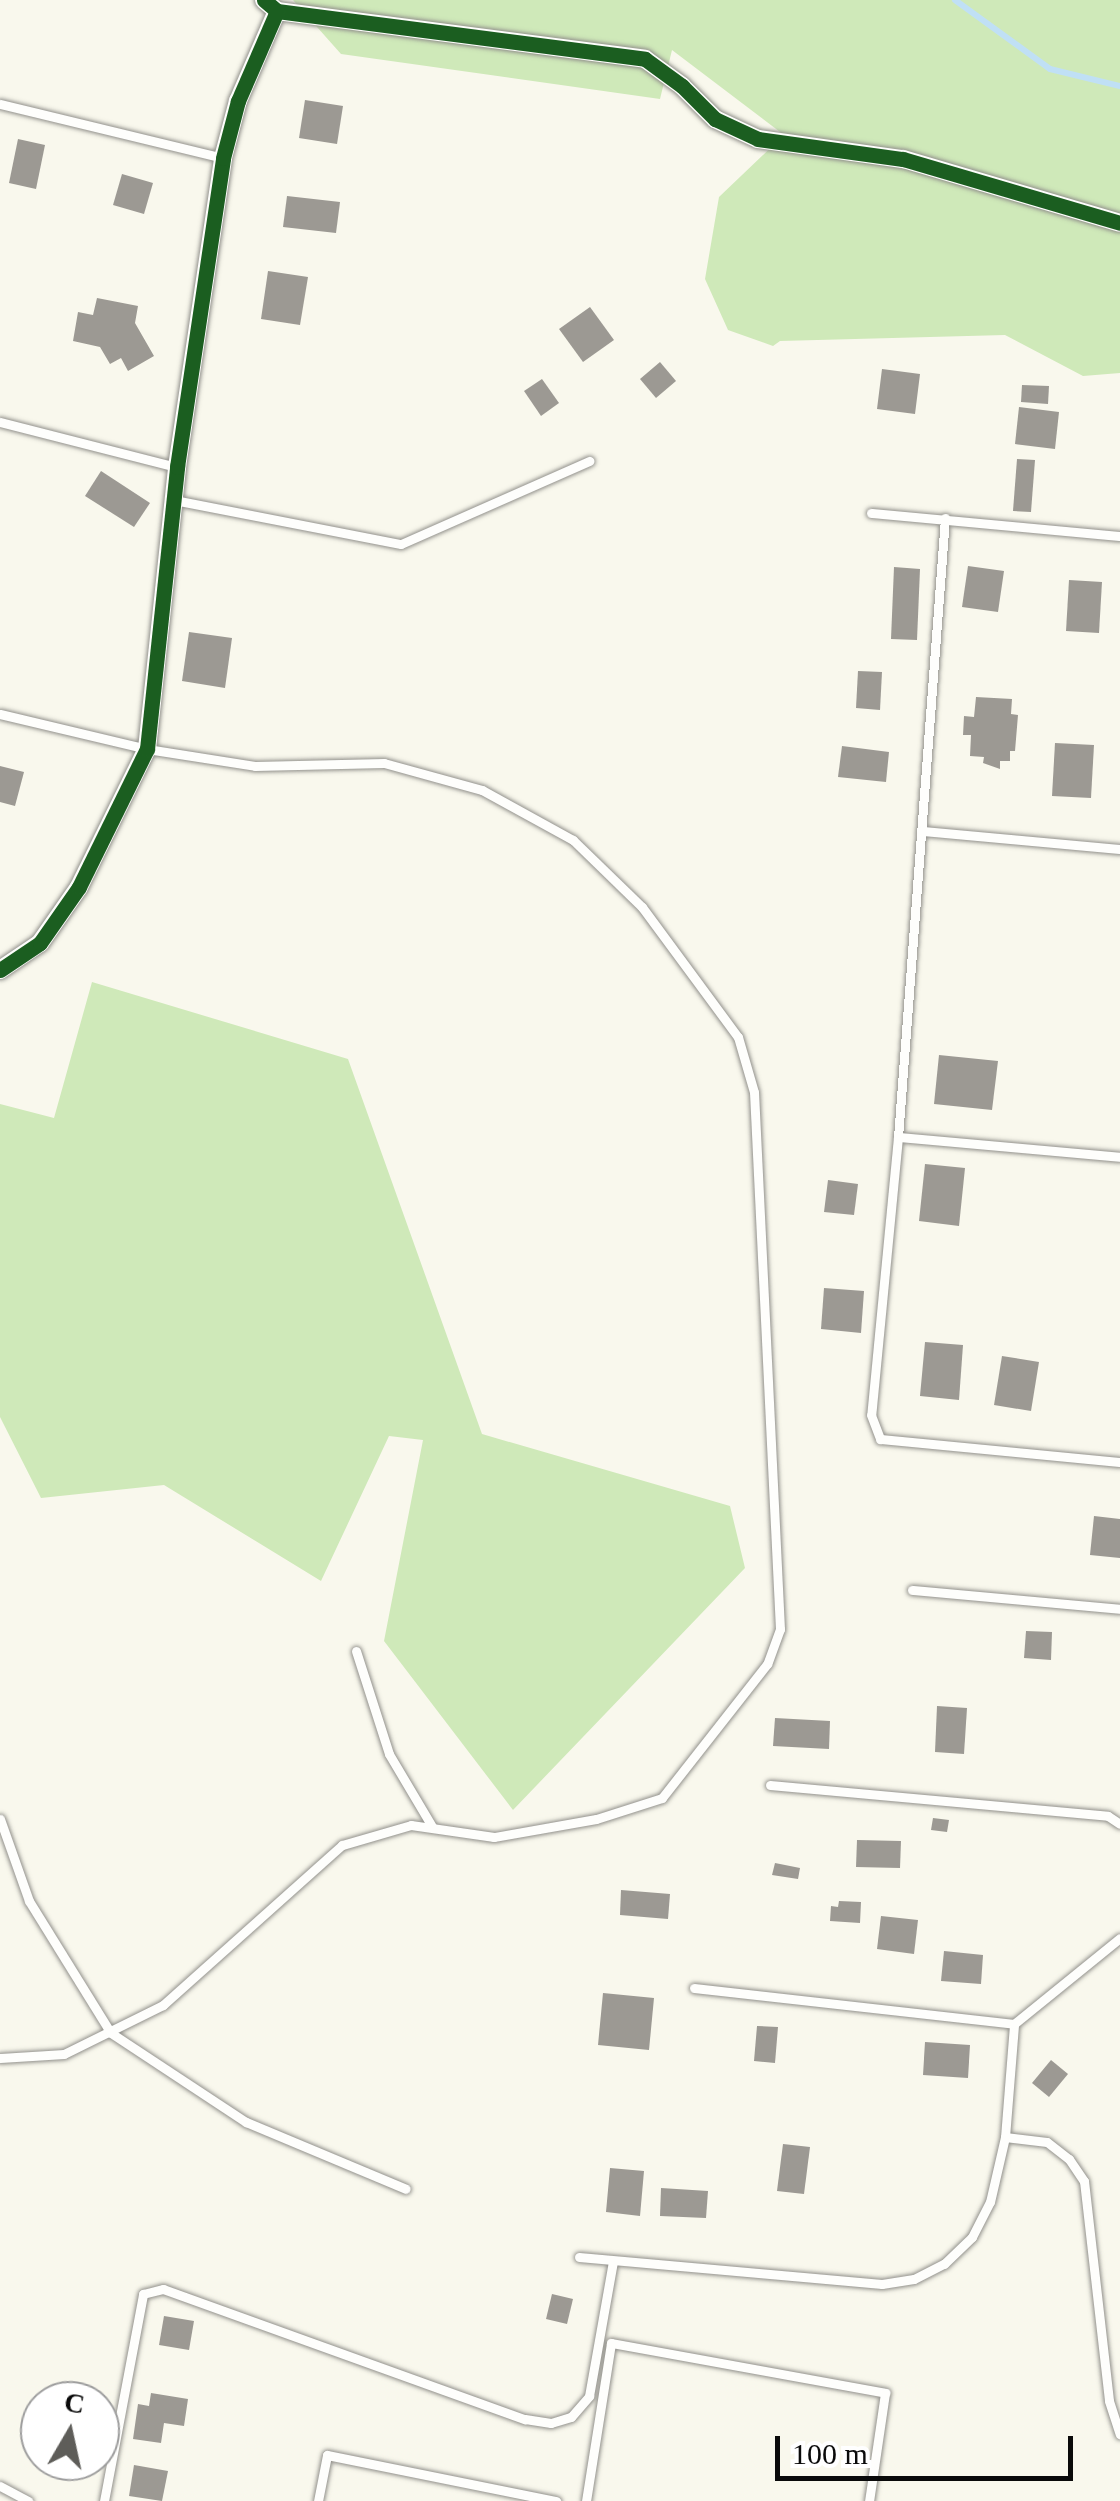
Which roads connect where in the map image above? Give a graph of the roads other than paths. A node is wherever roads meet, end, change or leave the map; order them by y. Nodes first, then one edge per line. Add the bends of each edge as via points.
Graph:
1 (271, 5) edge
2 (0, 104) edge
3 (223, 158) junction
4 (1120, 223) edge
5 (0, 422) edge
6 (589, 461) dead end
7 (177, 468) junction
8 (174, 500) junction
9 (871, 514) dead end
10 (945, 518) junction
11 (1120, 536) edge
12 (0, 714) edge
13 (147, 749) junction
14 (922, 832) junction
15 (1120, 849) edge
16 (0, 970) edge
17 (898, 1137) junction
18 (1120, 1158) edge
19 (1120, 1462) edge
20 (912, 1590) dead end
21 (1120, 1609) edge
22 (356, 1651) dead end
23 (770, 1785) dead end
24 (0, 1819) edge
25 (1120, 1824) edge
26 (432, 1828) junction
27 (1120, 1938) edge
28 (694, 1988) dead end
29 (1014, 2024) junction
30 (111, 2033) junction
31 (0, 2058) edge
32 (1005, 2138) junction
33 (406, 2189) dead end
34 (578, 2257) dead end
35 (613, 2261) junction
36 (1120, 2434) edge
37 (0, 2486) edge
38 (28, 2501) edge
39 (104, 2501) edge
40 (318, 2501) edge
41 (556, 2501) edge
42 (586, 2501) edge
43 (869, 2501) edge

1 - 3 street
1 - 4 street via 646,59 714,119 758,140 903,160
2 - 3 lane
3 - 7 street
5 - 7 lane
6 - 8 lane via 401,544
7 - 8 street
8 - 13 street
9 - 10 lane
10 - 11 lane
10 - 14 lane
12 - 13 lane
13 - 16 street via 79,887 40,943
13 - 26 lane via 254,766 384,763 482,790 574,840 642,907 738,1038 754,1092 780,1629 767,1664 662,1798 596,1819 494,1837
14 - 15 lane
14 - 17 lane
17 - 18 lane
17 - 19 lane via 871,1414 880,1440
20 - 21 lane
22 - 26 lane via 389,1754
23 - 25 lane via 1108,1816
24 - 30 lane via 30,1901
26 - 30 lane via 411,1824 342,1844 163,2005
27 - 29 lane
28 - 29 lane
29 - 32 lane
30 - 31 lane via 64,2054
30 - 33 lane via 246,2122
32 - 35 lane via 990,2202 972,2237 944,2264 914,2279 882,2284
32 - 36 lane via 1047,2142 1084,2181 1108,2401
34 - 35 lane
35 - 39 lane via 589,2396 571,2418 551,2424 163,2289 142,2294
37 - 38 lane
40 - 41 lane via 327,2455
42 - 43 lane via 611,2343 886,2393

